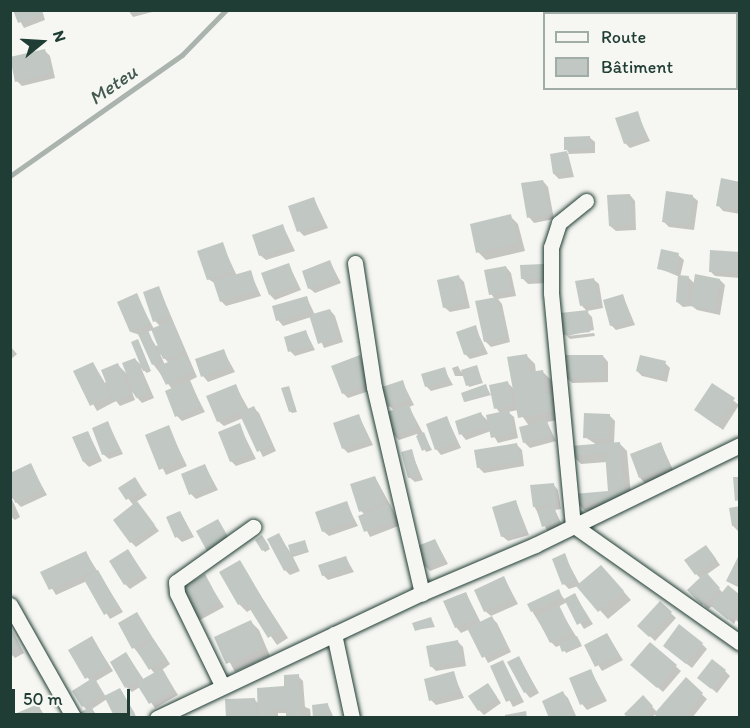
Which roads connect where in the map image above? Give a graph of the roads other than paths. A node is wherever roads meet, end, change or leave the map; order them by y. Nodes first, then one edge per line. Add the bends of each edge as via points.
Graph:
1 (586, 201) dead end
2 (355, 263) dead end
3 (740, 445) edge
4 (573, 525) junction
5 (253, 527) dead end
6 (422, 593) junction
7 (10, 604) edge
8 (334, 634) junction
9 (740, 643) edge
10 (222, 685) junction
11 (74, 717) edge
12 (157, 717) edge
13 (352, 717) edge

1 - 4 street via 559,223 551,247 551,293
2 - 6 street via 374,387
3 - 4 street
4 - 6 street
4 - 9 street
5 - 10 street via 176,582
6 - 8 street
7 - 11 street
8 - 10 street
8 - 13 street
10 - 12 street

